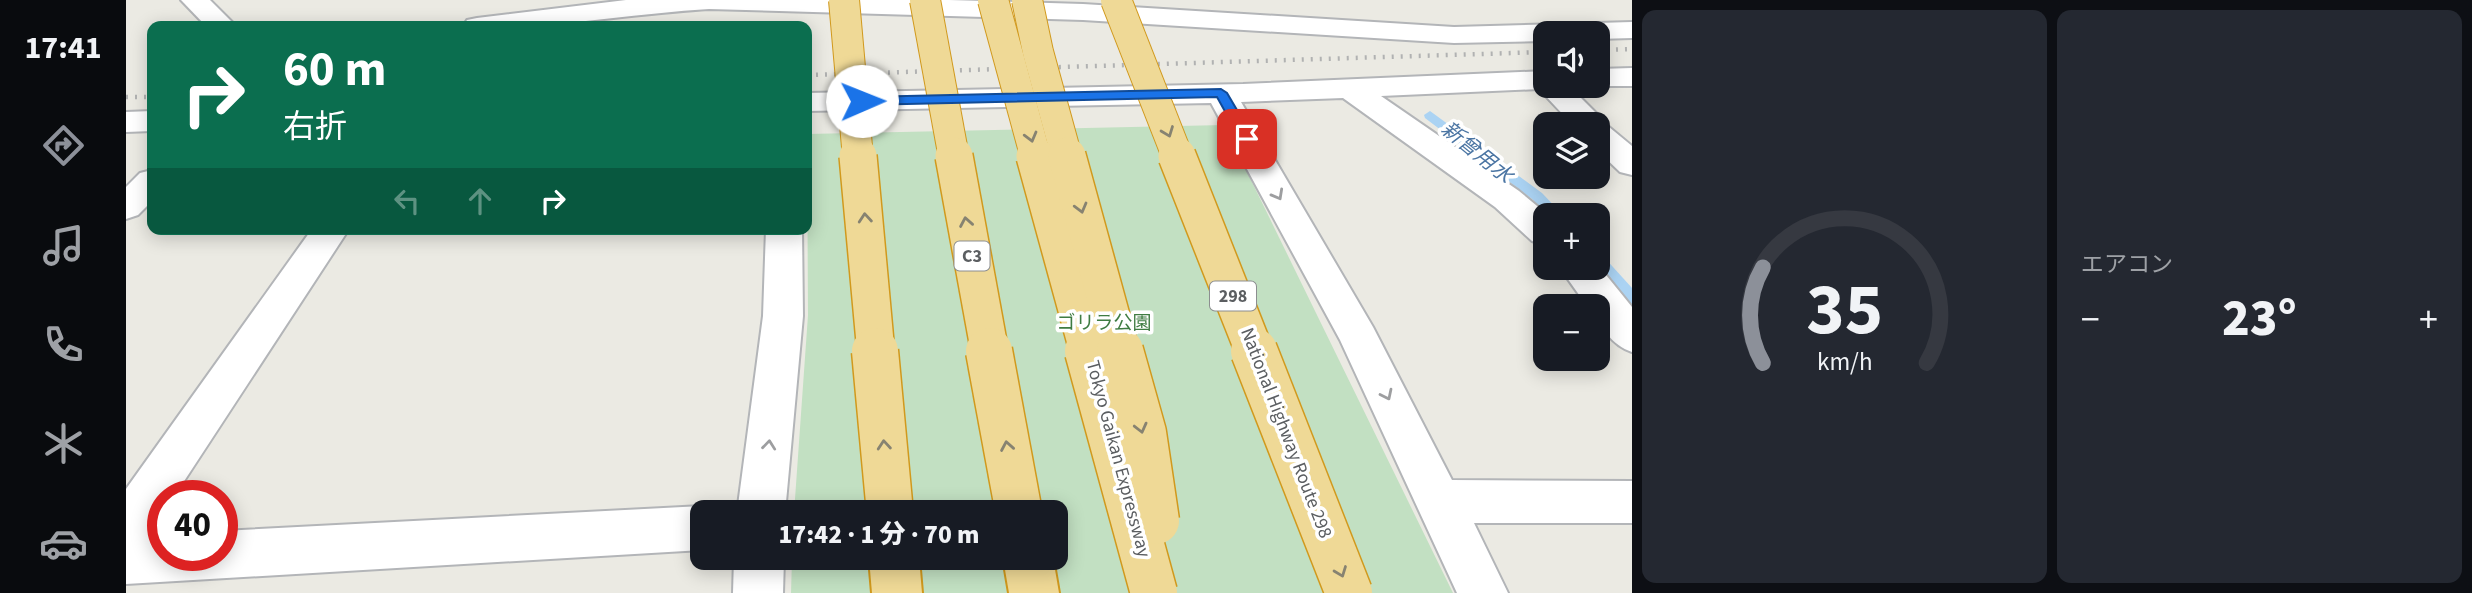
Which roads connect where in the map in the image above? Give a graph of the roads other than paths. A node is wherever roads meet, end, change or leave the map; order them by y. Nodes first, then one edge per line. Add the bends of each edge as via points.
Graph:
1 (194, 0) edge
2 (844, 0) edge
3 (925, 0) edge
4 (993, 0) edge
5 (1027, 0) edge
6 (1116, 0) edge
7 (217, 21) edge
8 (518, 21) edge
9 (1632, 30) edge
10 (1632, 77) edge
11 (1610, 78) edge
12 (1533, 80) edge
13 (1348, 87) junction
14 (1221, 93) junction
15 (1564, 98) edge
16 (812, 102) edge
17 (1577, 112) edge
18 (147, 121) edge
19 (126, 122) edge
20 (1610, 145) edge
21 (1632, 164) edge
22 (147, 186) edge
23 (126, 207) edge
24 (1533, 222) edge
25 (327, 235) edge
26 (784, 235) edge
27 (1588, 280) edge
28 (1632, 336) edge
29 (762, 500) edge
30 (889, 500) edge
31 (1017, 500) edge
32 (1438, 501) junction
33 (1632, 502) edge
34 (126, 528) edge
35 (690, 529) edge
36 (126, 561) edge
37 (759, 570) edge
38 (895, 570) edge
39 (1030, 570) edge
40 (758, 593) edge
41 (897, 593) edge
42 (1034, 593) edge
43 (1154, 593) edge
44 (1166, 593) edge
45 (1349, 593) edge
46 (1483, 593) edge

1 - 7 street
30 -> 2 highway, bridge
31 -> 3 highway, C3, bridge
4 -> 43 highway, Tokyo Gaikan Expressway, bridge
5 -> 44 highway, bridge via 1143,433
6 -> 45 highway, National Highway Route 298 / 298, bridge
8 - 9 street via 709,1 1083,12 1454,35
10 - 11 street
12 - 13 street
13 - 14 street
13 - 24 street
14 - 16 street
14 -> 32 street via 1359,338
15 - 17 street
18 - 19 street
20 - 21 street
22 - 23 street
25 - 34 street
29 -> 26 street via 782,316
27 - 28 street
32 - 33 street
32 - 46 street
35 - 36 street
37 - 40 street
38 - 41 highway
39 - 42 highway

